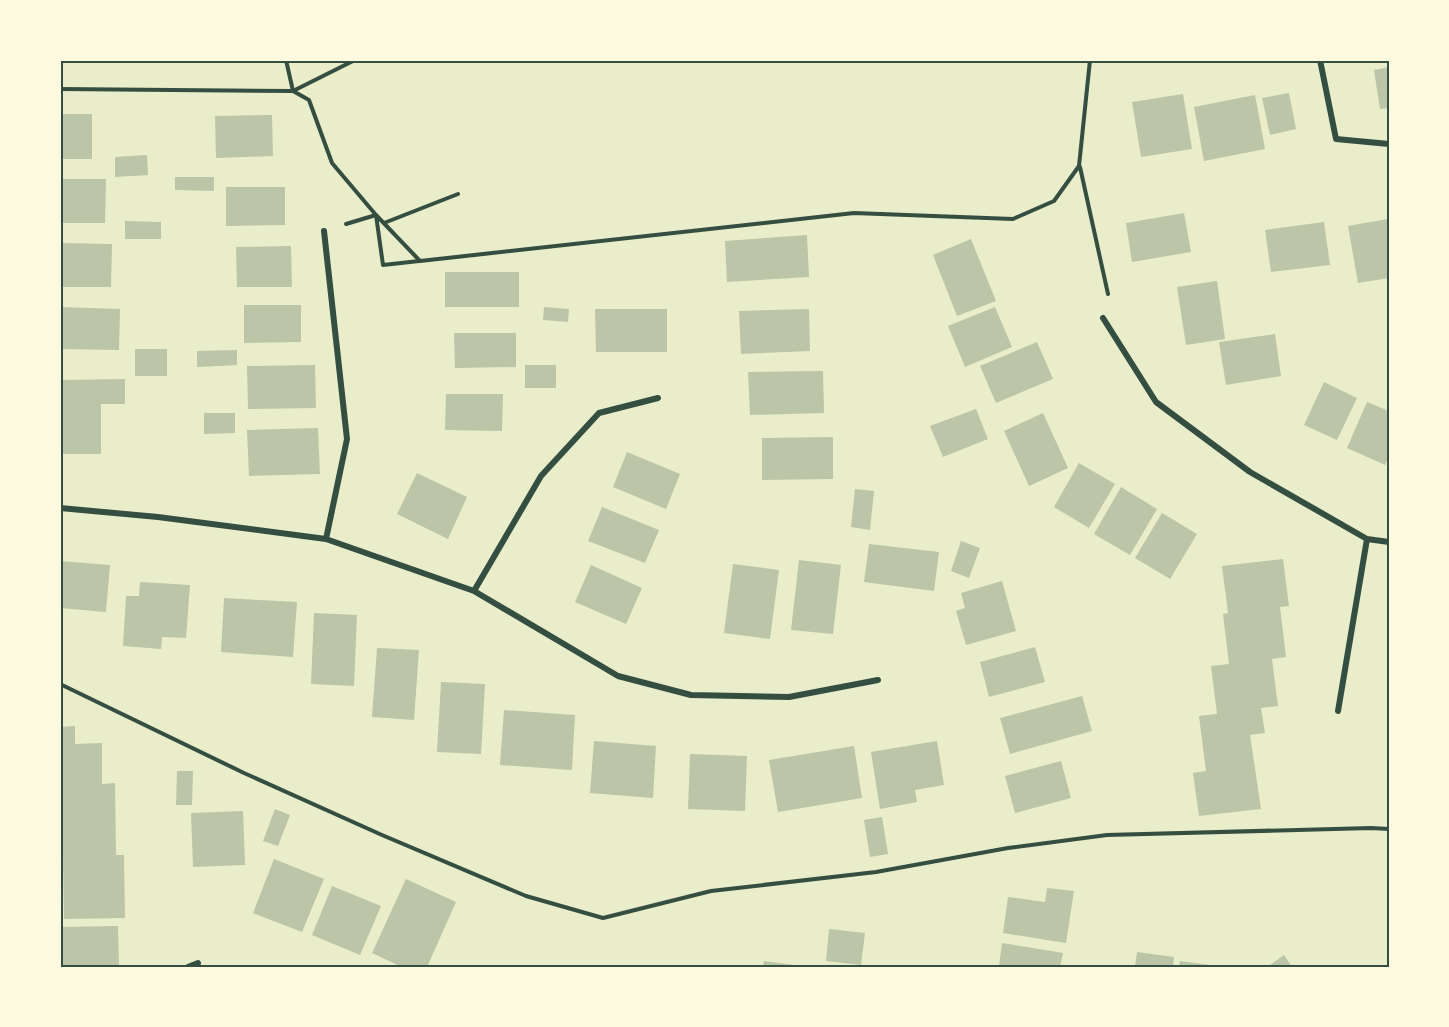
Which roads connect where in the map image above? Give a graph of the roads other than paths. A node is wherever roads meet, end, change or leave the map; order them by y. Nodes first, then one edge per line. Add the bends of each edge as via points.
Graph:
1 (1320, 60) edge
2 (1389, 144) edge
3 (324, 231) dead end
4 (1103, 318) road end
5 (658, 398) dead end
6 (60, 508) edge
7 (326, 539) junction
8 (1367, 539) junction
9 (1389, 542) edge
10 (474, 591) junction
11 (878, 680) dead end
12 (1338, 711) dead end
13 (198, 963) dead end
14 (188, 967) edge

1 - 2 street via 1336,139
3 - 7 street via 347,440
4 - 8 street via 1156,402 1250,472
5 - 10 street via 599,413 541,476
6 - 7 street
7 - 10 street
8 - 9 street
8 - 12 street
10 - 11 street via 618,676 691,695 789,697
13 - 14 street

